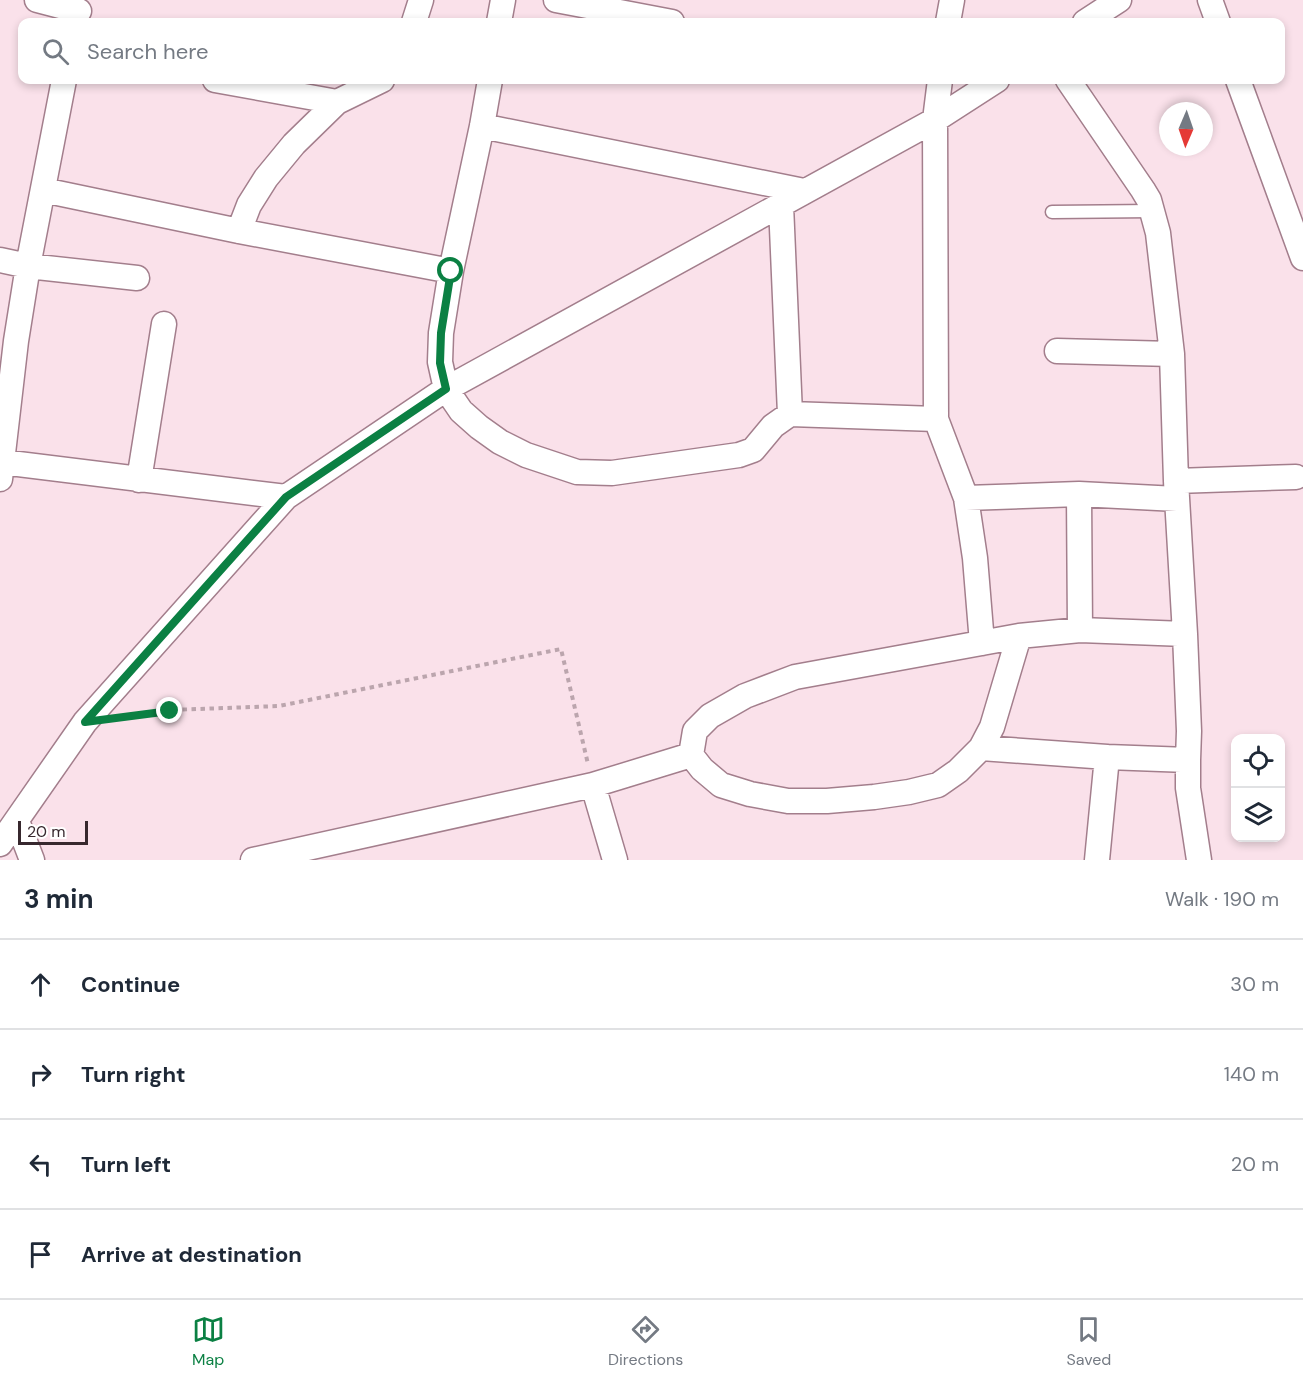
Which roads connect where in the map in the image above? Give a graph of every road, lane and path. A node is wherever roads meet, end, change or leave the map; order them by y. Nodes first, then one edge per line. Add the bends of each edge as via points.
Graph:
1 (37, 0) edge
2 (421, 0) edge
3 (503, 0) edge
4 (556, 0) edge
5 (952, 0) edge
6 (1119, 0) edge
7 (1210, 0) edge
8 (79, 11) edge
9 (415, 18) edge
10 (500, 18) edge
11 (651, 18) edge
12 (949, 18) edge
13 (1091, 18) edge
14 (1217, 18) edge
15 (63, 84) edge
16 (237, 84) edge
17 (374, 84) edge
18 (488, 84) edge
19 (940, 84) edge
20 (992, 84) edge
21 (1071, 84) edge
22 (1239, 84) edge
23 (337, 102) junction
24 (935, 120) junction
25 (482, 126) junction
26 (43, 190) junction
27 (804, 191) junction
28 (781, 205) junction
29 (1153, 211) junction
30 (1052, 212) dead end
31 (239, 231) junction
32 (1303, 258) edge
33 (0, 261) edge
34 (28, 266) junction
35 (451, 271) junction
36 (136, 278) dead end
37 (164, 324) dead end
38 (8, 348) edge
39 (1058, 351) dead end
40 (1172, 354) junction
41 (446, 389) junction
42 (5, 402) edge
43 (790, 414) junction
44 (936, 420) junction
45 (1, 471) edge
46 (1296, 477) dead end
47 (139, 480) junction
48 (1176, 490) junction
49 (1079, 494) junction
50 (286, 497) junction
51 (966, 498) junction
52 (1080, 630) junction
53 (1185, 634) junction
54 (1018, 636) junction
55 (982, 643) junction
56 (85, 722) junction
57 (981, 748) junction
58 (691, 755) junction
59 (1107, 757) junction
60 (1188, 760) junction
61 (593, 785) junction
62 (17, 821) junction
63 (0, 844) edge
64 (32, 860) edge
65 (253, 860) edge
66 (615, 860) edge
67 (1097, 860) edge
68 (1199, 860) edge

1 - 8 street
2 - 9 street
3 - 10 street
4 - 11 street
5 - 12 street
6 - 13 street
7 - 14 street
15 - 26 street
16 - 23 street
17 - 23 street
18 - 25 street
19 - 24 street
20 - 24 street
21 - 29 street via 1143,190
22 - 32 street
23 - 31 street via 266,178
24 - 27 street
24 - 44 street
25 - 27 street
25 - 35 street
26 - 31 street
26 - 34 street
27 - 28 street
28 - 41 street
28 - 43 street
29 - 30 lane
29 - 40 street
31 - 35 street
33 - 34 street
34 - 36 street
34 - 38 street
35 - 41 street via 441,333 440,363
37 - 47 street
38 - 42 street
39 - 40 street
40 - 48 street
41 - 43 street via 461,411 500,442 577,472 612,473 740,455 753,450 773,426
41 - 50 street
42 - 45 street
43 - 44 street
44 - 51 street
45 - 47 street
46 - 48 street
47 - 50 street
48 - 49 street
48 - 53 street
49 - 51 street
49 - 52 street
50 - 56 street
51 - 55 street
52 - 53 street
52 - 54 street
53 - 60 street
54 - 55 street
54 - 57 street via 992,727
55 - 58 street via 795,677 745,696 710,716 695,731
56 - 61 path via 170,711 279,706 561,649
56 - 62 street
57 - 58 street via 938,785 874,798 827,801 788,801 721,785
57 - 59 street
58 - 61 street
59 - 60 street
59 - 67 street
60 - 68 street via 1188,788
61 - 65 street
61 - 66 street
62 - 63 street
62 - 64 street

